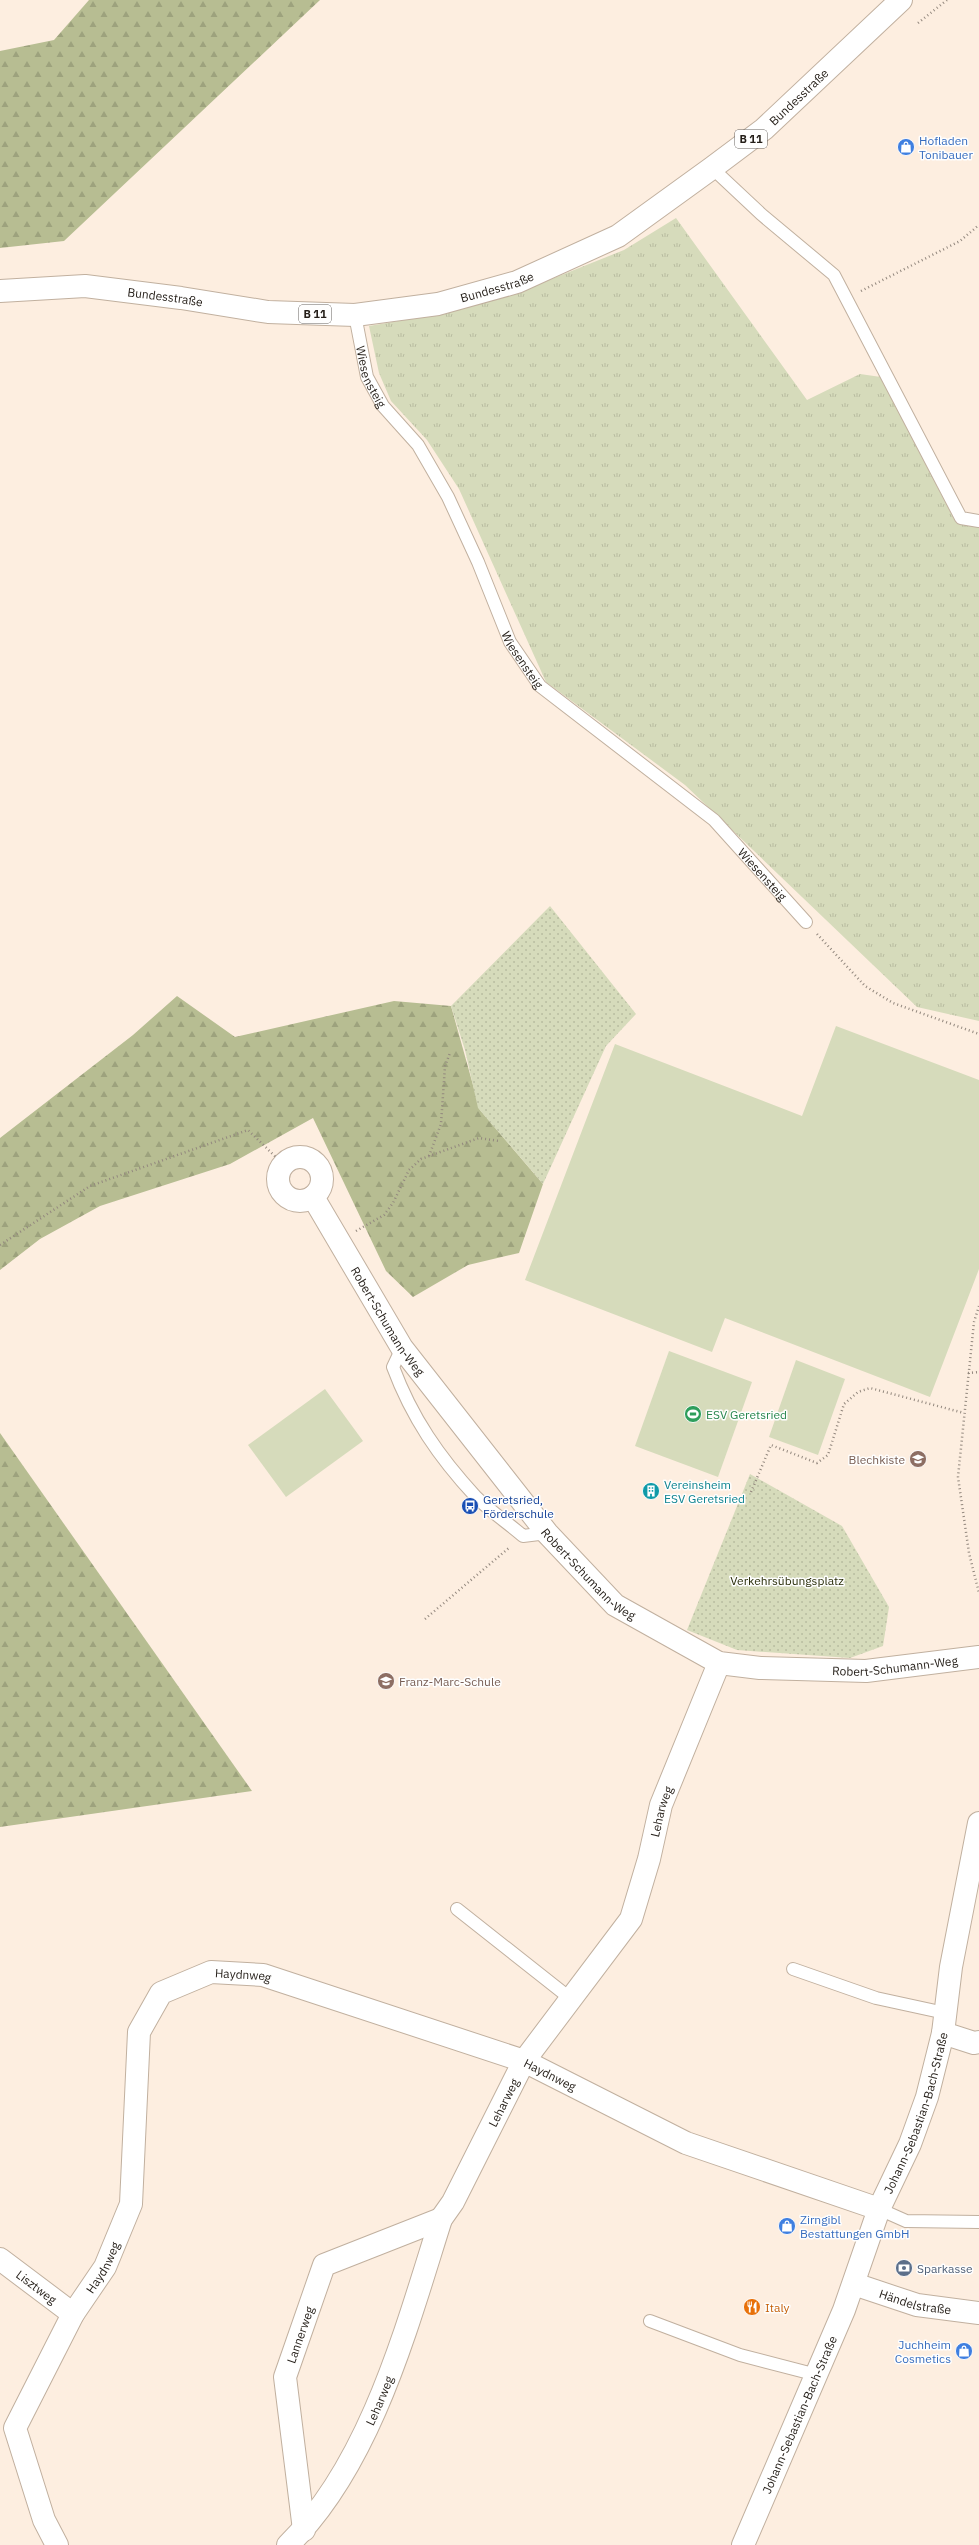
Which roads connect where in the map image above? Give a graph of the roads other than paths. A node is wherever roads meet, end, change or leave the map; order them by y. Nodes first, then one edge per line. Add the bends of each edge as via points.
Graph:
1 (902, 0) edge
2 (712, 168) junction
3 (0, 291) edge
4 (355, 315) junction
5 (979, 520) edge
6 (806, 922) road end
7 (313, 1198) junction
8 (402, 1348) junction
9 (547, 1533) junction
10 (979, 1657) edge
11 (719, 1663) junction
12 (979, 1824) edge
13 (976, 1851) edge
14 (456, 1909) dead end
15 (793, 1969) dead end
16 (571, 1998) junction
17 (944, 2023) junction
18 (979, 2042) edge
19 (524, 2061) junction
20 (879, 2209) junction
21 (441, 2219) junction
22 (979, 2222) edge
23 (0, 2259) edge
24 (854, 2284) junction
25 (979, 2312) edge
26 (73, 2314) junction
27 (650, 2321) dead end
28 (817, 2375) junction
29 (304, 2530) junction
30 (57, 2545) edge
31 (288, 2545) edge
32 (743, 2545) edge

1 - 2 street, Bundesstraße / B 11 via 764,129
2 - 4 street, Bundesstraße / B 11 via 618,236 517,282 438,304
2 - 5 lane via 761,214 834,275 961,518
3 - 4 street, Bundesstraße / B 11 via 85,286 268,312
4 - 6 lane, Wiesensteig via 367,377 383,406 418,445 448,497 478,562 510,642 540,686 714,820
7 - 7 street via 295,1201 284,1196 278,1182 283,1164 298,1157 313,1161 322,1176 319,1191
7 - 8 street, Robert-Schumann-Weg
8 - 9 street, Robert-Schumann-Weg
8 - 9 lane via 393,1367 406,1402 428,1439 477,1498 523,1536
9 - 11 street, Robert-Schumann-Weg via 615,1605
10 - 11 street, Robert-Schumann-Weg via 866,1671 760,1668
11 - 16 street, Leharweg via 661,1805 649,1859 631,1919
12 - 13 street, Johann-Sebastian-Bach-Straße
13 - 17 street, Johann-Sebastian-Bach-Straße via 951,1967
14 - 16 lane
15 - 17 lane
16 - 19 street, Leharweg
17 - 18 street via 974,2043
17 - 20 street, Johann-Sebastian-Bach-Straße via 927,2097
19 - 20 street, Haydnweg via 686,2143
19 - 21 street, Leharweg via 453,2202
19 - 26 street, Haydnweg via 263,1975 211,1972 161,1993 139,2032 131,2204 104,2267
20 - 22 lane via 906,2221
20 - 24 street, Johann-Sebastian-Bach-Straße
21 - 29 street, Leharweg via 392,2371 343,2475
21 - 29 street, Lannerweg via 324,2265 285,2377
23 - 26 street, Lisztweg
24 - 25 street, Händelstraße via 917,2305
24 - 28 street, Johann-Sebastian-Bach-Straße
26 - 30 street, Haydnweg via 15,2428 44,2520
27 - 28 lane via 740,2355
28 - 32 street, Johann-Sebastian-Bach-Straße
29 - 31 street, Leharweg

